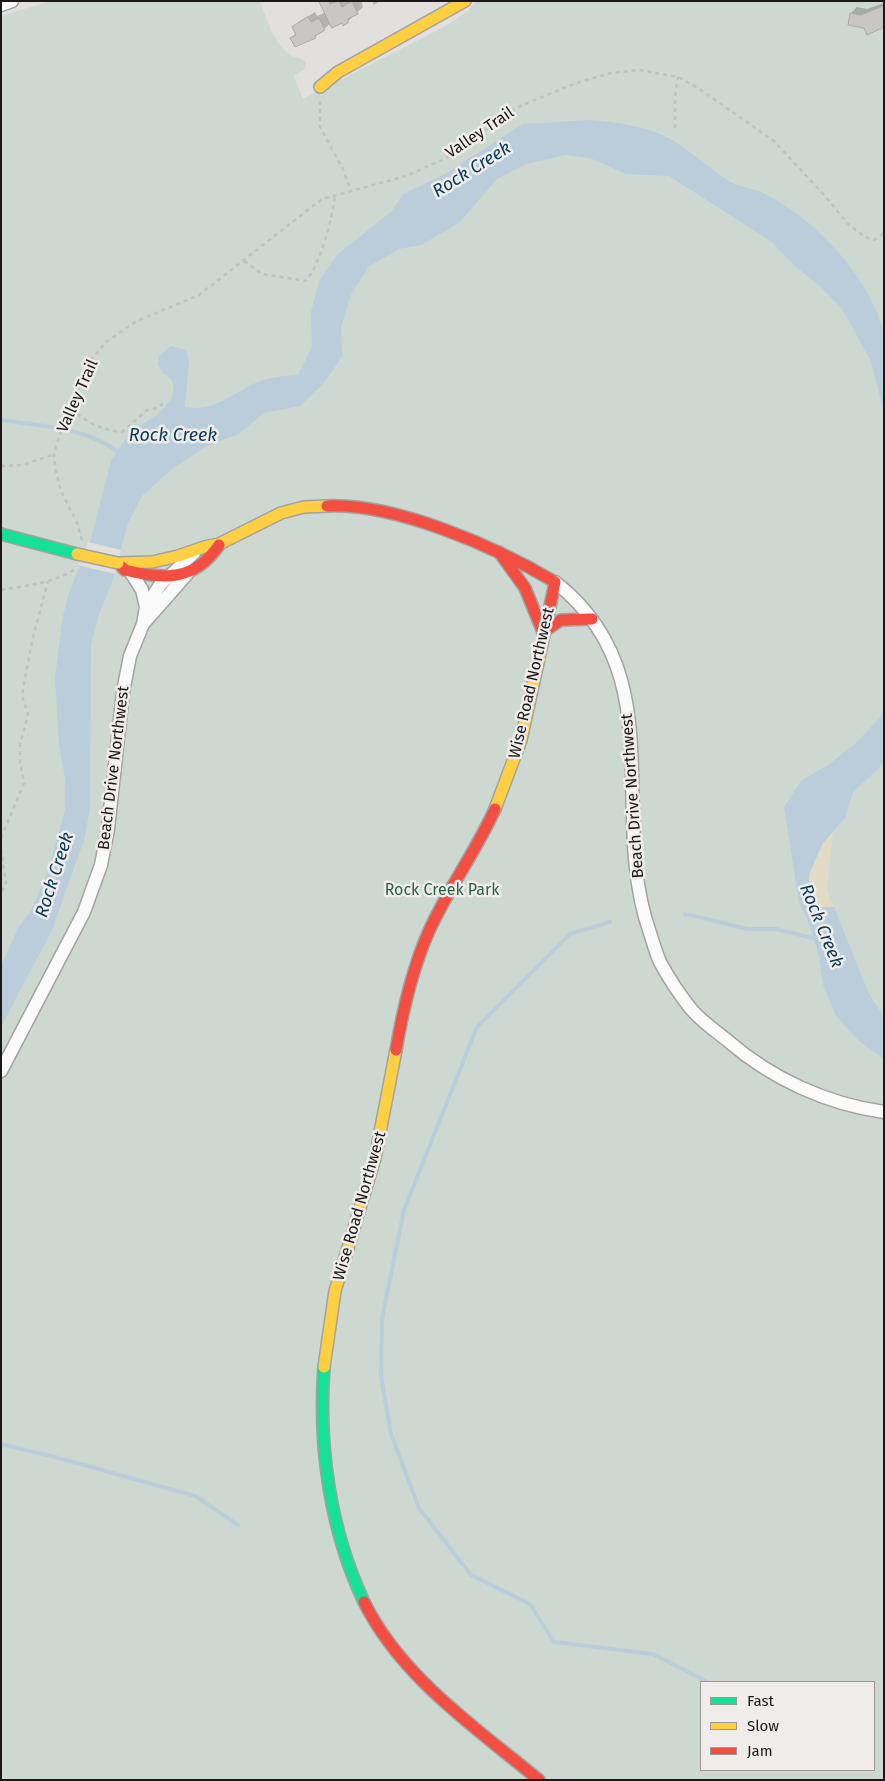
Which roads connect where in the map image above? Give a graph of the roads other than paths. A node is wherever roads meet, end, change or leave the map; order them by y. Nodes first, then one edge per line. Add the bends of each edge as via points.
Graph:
1 (12, 1) edge
2 (465, 1) edge
3 (1, 5) edge
4 (320, 87) road end
5 (1, 534) edge
6 (219, 545) junction
7 (498, 550) junction
8 (195, 552) junction
9 (151, 562) junction
10 (118, 563) junction
11 (130, 571) junction
12 (187, 574) junction
13 (168, 577) junction
14 (555, 582) junction
15 (168, 595) junction
16 (146, 606) junction
17 (592, 619) junction
18 (143, 624) junction
19 (544, 632) junction
20 (1, 1071) edge
21 (884, 1112) edge
22 (539, 1780) edge

1 - 3 street
2 - 4 street via 338,72
5 - 10 street, bridge
6 - 7 street, Beach Drive Northwest via 274,515 304,507 337,506 432,526
6 - 8 street, Beach Drive Northwest via 207,545
6 - 12 street, Beach Drive Northwest via 213,556
7 - 14 street, Beach Drive Northwest
7 - 19 street via 525,588
8 - 9 street
8 - 13 street, Beach Drive Northwest
9 - 10 street
9 - 13 street
10 - 11 street
11 - 13 street
11 - 16 street via 142,590
12 - 13 street
12 - 15 street, Beach Drive Northwest
13 - 15 street
13 - 16 street, Beach Drive Northwest
14 - 17 street, Beach Drive Northwest via 570,593
14 - 19 street, Wise Road Northwest
15 - 18 street, Beach Drive Northwest
16 - 18 street, Beach Drive Northwest
17 - 19 street via 561,620
17 - 21 street, Beach Drive Northwest via 620,673 628,710 636,873 644,916 660,961 692,1010 742,1053 819,1097
18 - 20 street, Beach Drive Northwest via 133,647 122,692 108,829 101,865 84,912
19 - 22 street, Wise Road Northwest via 524,729 508,778 488,826 438,912 408,990 381,1138 331,1307 324,1362 323,1405 328,1479 336,1522 350,1573 369,1614 396,1652 430,1688

